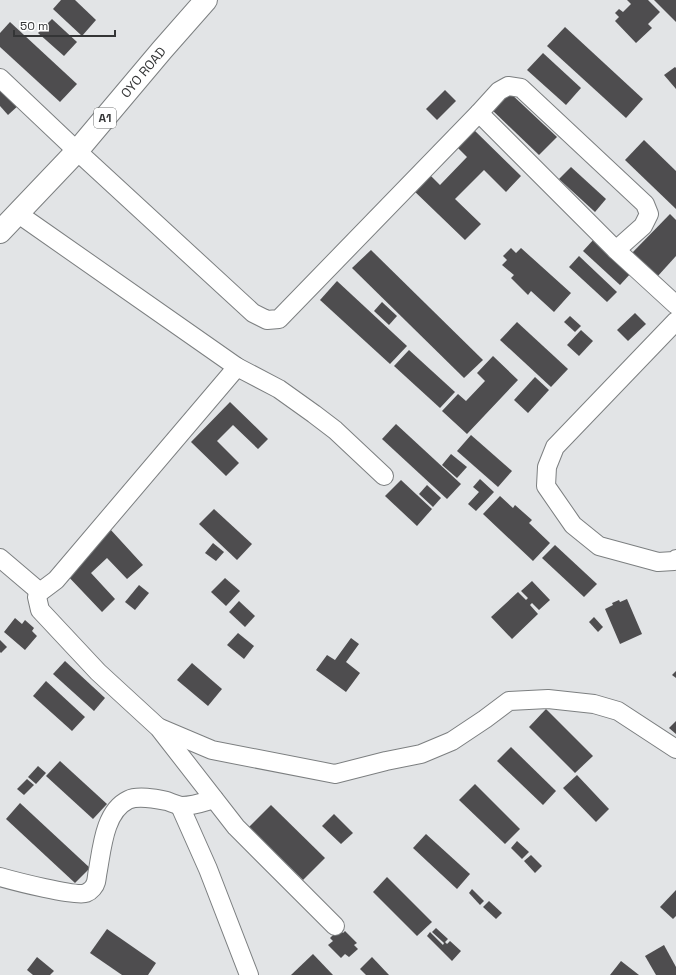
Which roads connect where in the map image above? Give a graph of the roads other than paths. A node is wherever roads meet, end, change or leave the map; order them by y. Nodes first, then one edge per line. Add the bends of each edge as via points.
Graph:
1 (206, 0) edge
2 (0, 78) edge
3 (479, 113) junction
4 (77, 151) junction
5 (17, 213) junction
6 (0, 232) edge
7 (616, 250) junction
8 (676, 304) edge
9 (676, 321) edge
10 (237, 367) junction
11 (384, 476) dead end
12 (0, 558) edge
13 (676, 559) edge
14 (40, 592) junction
15 (159, 728) junction
16 (676, 749) edge
17 (214, 799) junction
18 (180, 806) junction
19 (0, 877) edge
20 (335, 926) dead end
21 (249, 975) edge

1 - 4 highway, OYO ROAD / A1
2 - 4 street
3 - 4 street via 279,319 267,320 253,313
3 - 7 street
3 - 7 street via 499,91 508,86 521,88 645,204 649,214 643,226
4 - 5 highway, OYO ROAD / A1
5 - 6 highway, OYO ROAD / A1
5 - 10 street
7 - 8 street
9 - 13 street via 555,447 547,467 546,486 573,526 599,546 658,562
10 - 11 street via 279,389 314,414
10 - 14 street via 56,580
12 - 14 street
14 - 15 street via 37,597 40,610 98,672
15 - 16 street via 212,750 335,774 421,754 452,741 509,701 548,699 594,704 618,711
15 - 17 street
17 - 18 street via 195,805
17 - 20 street via 236,827
18 - 19 street via 147,798 129,799 117,807 109,820 96,883 85,893 74,893
18 - 21 street via 208,869

